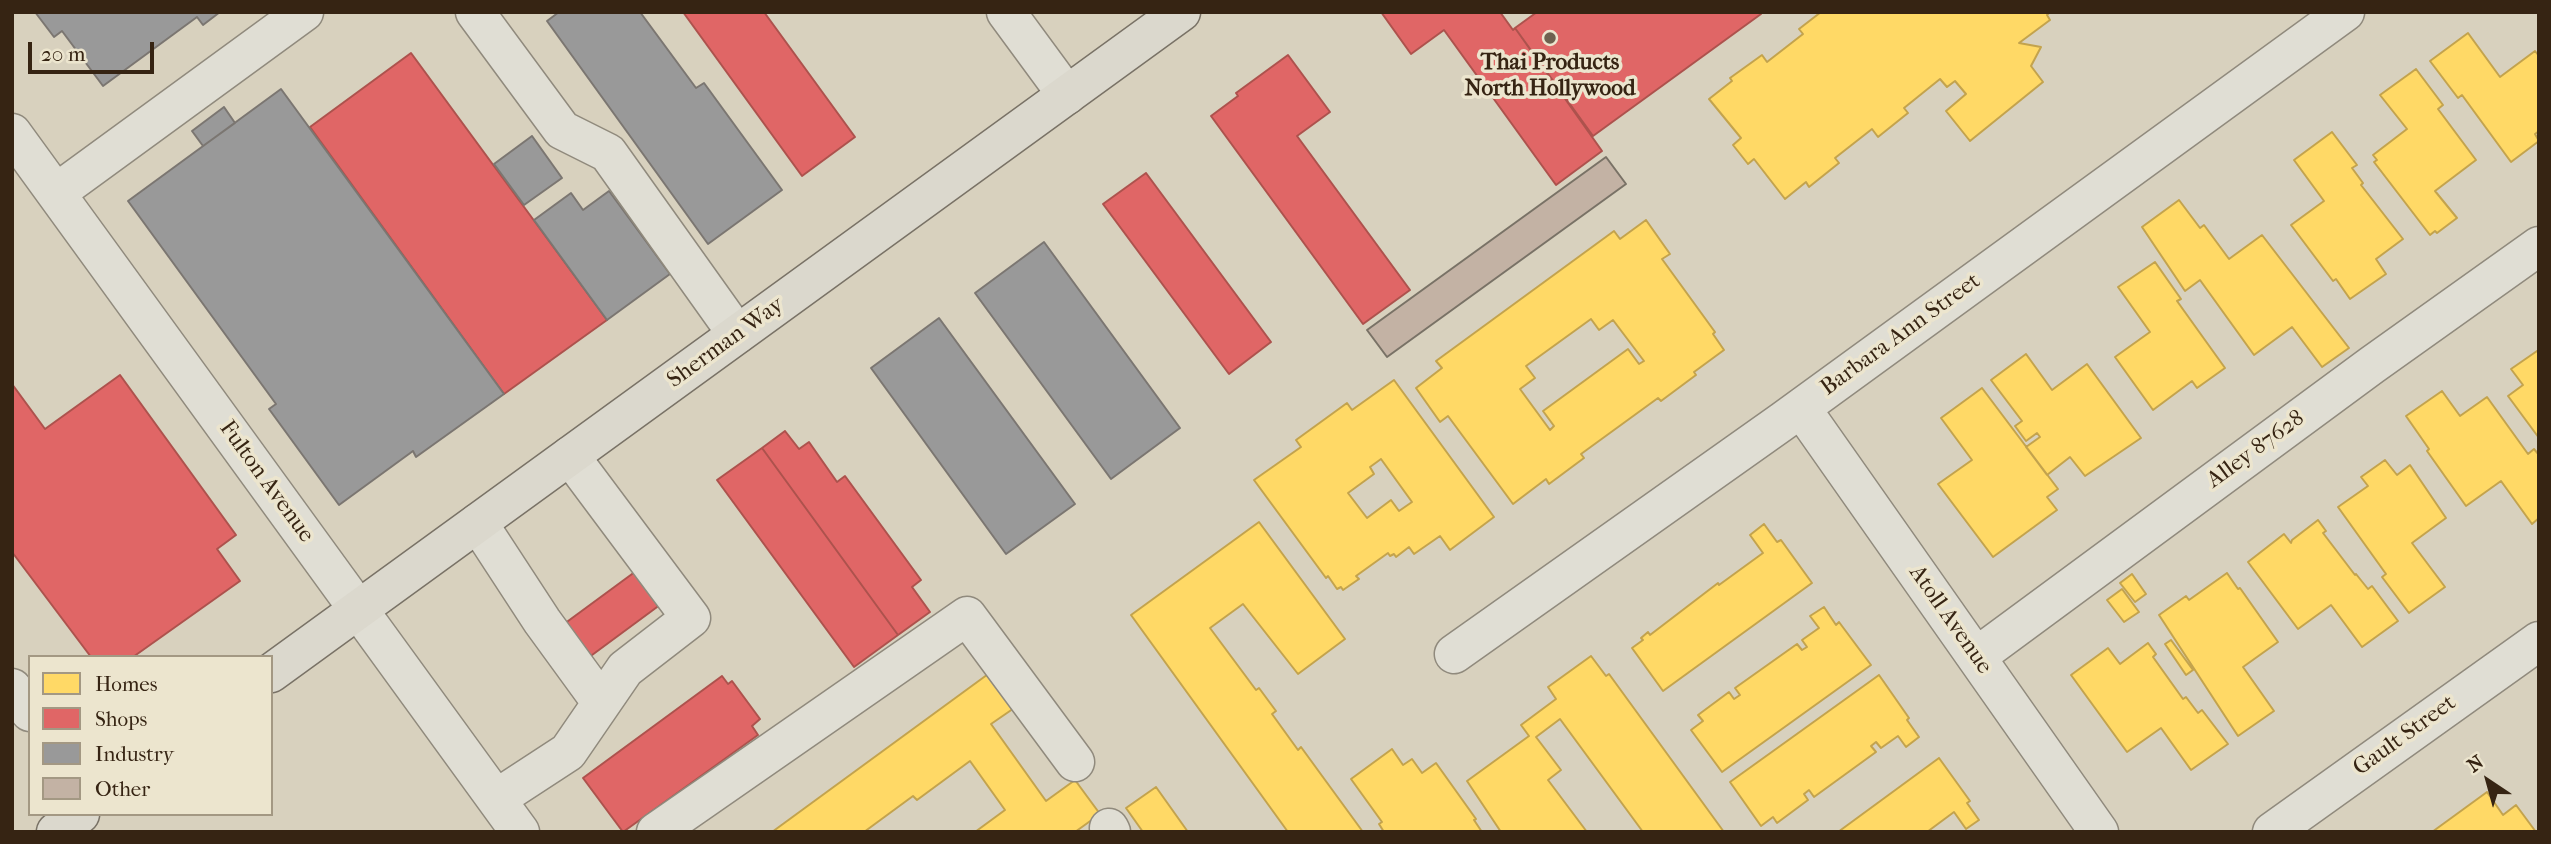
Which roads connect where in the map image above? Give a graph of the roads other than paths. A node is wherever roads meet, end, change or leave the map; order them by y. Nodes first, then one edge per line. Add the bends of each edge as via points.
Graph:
1 (304, 12) edge
2 (475, 12) edge
3 (1006, 12) edge
4 (1181, 12) edge
5 (2345, 12) edge
6 (1067, 95) junction
7 (12, 132) edge
8 (56, 193) junction
9 (2539, 246) edge
10 (737, 334) junction
11 (1801, 408) junction
12 (570, 456) junction
13 (478, 523) junction
14 (358, 610) junction
15 (2539, 641) edge
16 (1454, 654) dead end
17 (1976, 657) junction
18 (273, 672) edge
19 (12, 688) edge
20 (601, 702) junction
21 (28, 709) edge
22 (1075, 762) dead end
23 (496, 799) junction
24 (77, 816) edge
25 (56, 832) edge
26 (519, 832) edge
27 (656, 832) edge
28 (2099, 832) edge
29 (2272, 832) edge

1 - 8 street
2 - 10 street via 562,130 608,153
3 - 6 street
4 - 6 main road, Sherman Way
5 - 11 street, Barbara Ann Street
6 - 10 main road, Sherman Way
7 - 8 street, Fulton Avenue
8 - 14 street, Fulton Avenue
9 - 17 street, Alley 87628
10 - 12 main road, Sherman Way
11 - 16 street, Barbara Ann Street
11 - 17 street, Atoll Avenue
12 - 13 main road, Sherman Way
12 - 20 street via 691,618 625,669
13 - 14 main road, Sherman Way
13 - 20 street
14 - 18 main road, Sherman Way
14 - 23 street, Fulton Avenue
15 - 29 street, Gault Street
17 - 28 street, Atoll Avenue
19 - 21 street
20 - 23 street via 568,752
22 - 27 street via 967,616
23 - 26 street, Fulton Avenue
24 - 25 main road

